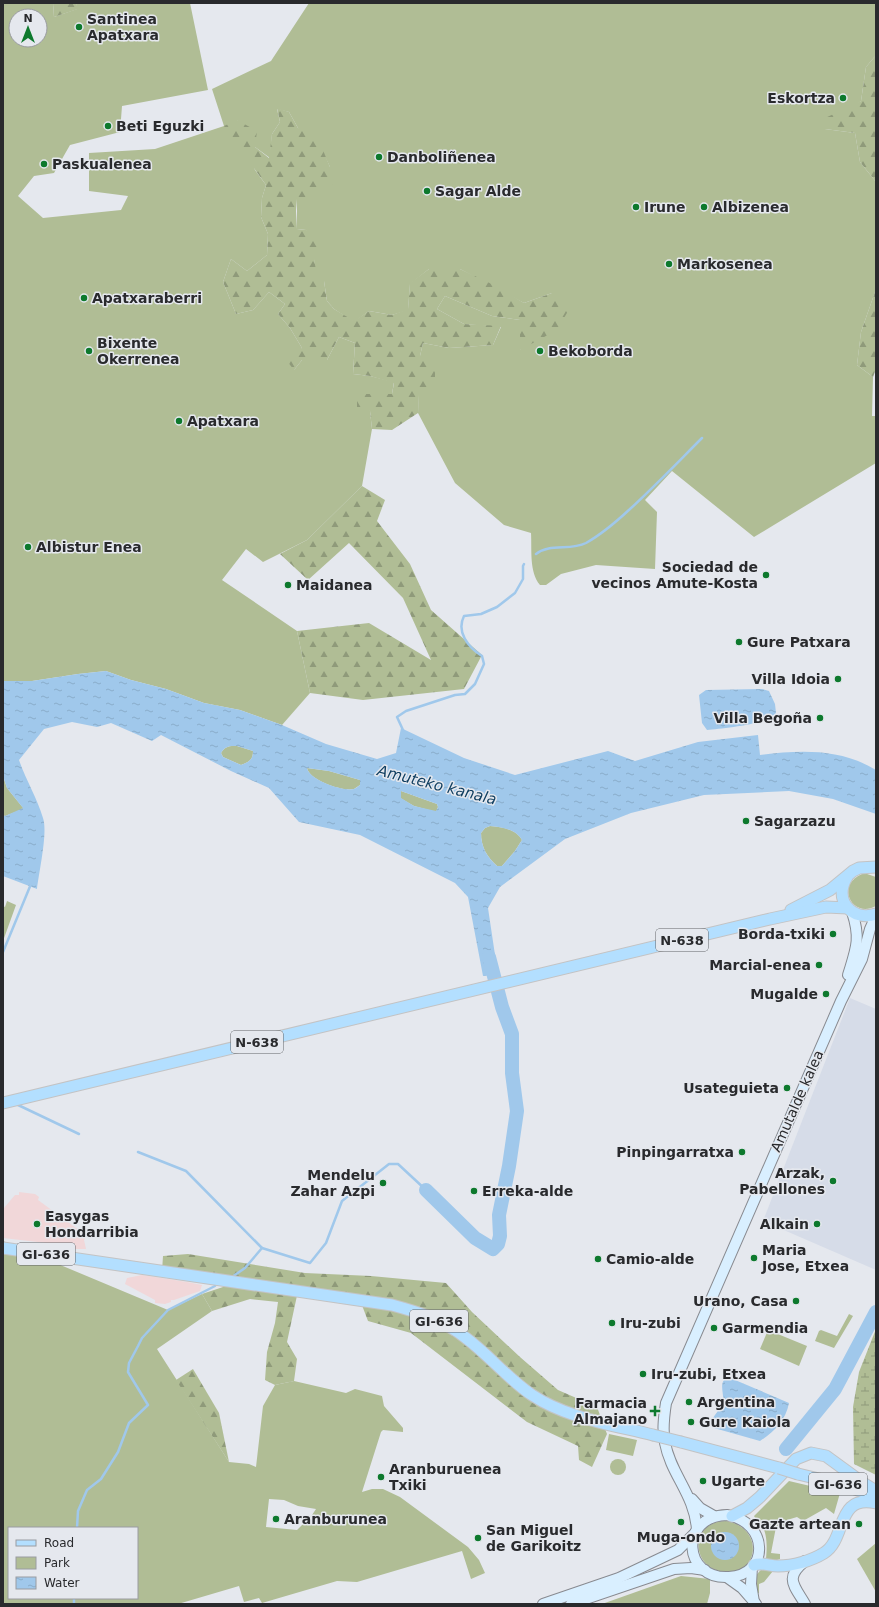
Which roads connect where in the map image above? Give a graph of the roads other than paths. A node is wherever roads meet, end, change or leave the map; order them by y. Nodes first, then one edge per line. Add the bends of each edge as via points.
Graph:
1 (874, 868) edge
2 (847, 876) junction
3 (850, 910) junction
4 (876, 915) edge
5 (770, 919) junction
6 (841, 1000) junction
7 (3, 1103) edge
8 (3, 1248) edge
9 (876, 1491) edge
10 (689, 1496) junction
11 (876, 1496) edge
12 (876, 1503) edge
13 (714, 1516) junction
14 (732, 1516) junction
15 (695, 1532) junction
16 (805, 1561) junction
17 (753, 1566) junction
18 (704, 1570) junction
19 (728, 1578) junction
20 (755, 1603) edge
21 (543, 1604) edge
22 (571, 1604) edge
23 (805, 1604) edge

1 - 2 main road, N-638 via 859,868
2 - 3 main road via 841,893
2 - 5 main road, N-638 via 821,895
3 - 4 main road, N-638 via 867,916
3 - 5 main road, N-638 via 826,906
3 - 6 main road, Amutalde kalea via 857,927 858,942
4 - 6 main road, Amutalde kalea via 862,959
5 - 7 main road, N-638
6 - 10 main road, Amutalde kalea via 666,1403 665,1444 672,1464
8 - 11 main road, GI-636, bridge via 385,1304 418,1312 447,1324 466,1337 506,1374 532,1395 551,1406 580,1416 844,1485
9 - 14 main road via 826,1456 811,1453 796,1459 760,1497
10 - 13 main road via 700,1508
10 - 15 main road via 695,1512
12 - 16 main road via 863,1503 849,1510 831,1547 825,1553
13 - 14 main road
13 - 15 main road via 702,1523
14 - 17 main road via 745,1521 758,1539 759,1549
15 - 18 main road via 693,1552
15 - 21 main road via 678,1550 626,1575
16 - 17 main road via 785,1566
16 - 23 main road via 792,1577
17 - 19 main road via 739,1576
17 - 20 main road via 751,1584
18 - 19 main road via 714,1576
18 - 22 main road via 674,1569
19 - 20 main road via 742,1588

